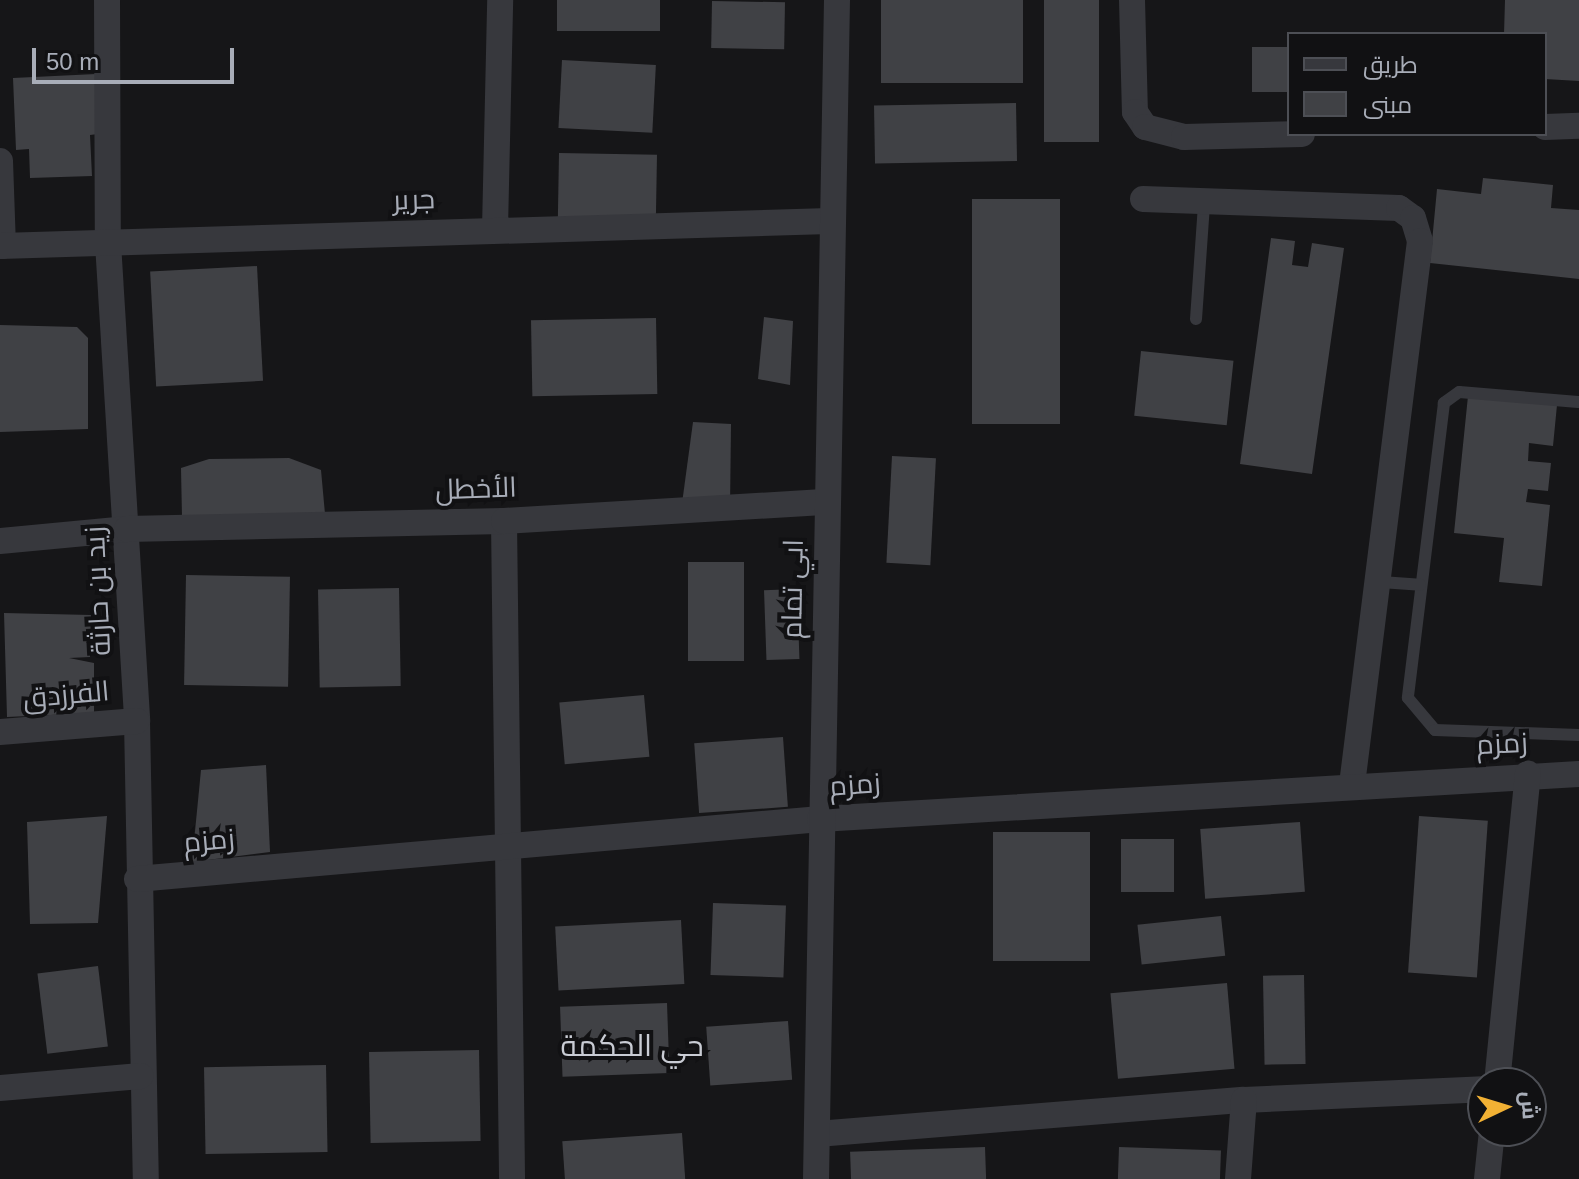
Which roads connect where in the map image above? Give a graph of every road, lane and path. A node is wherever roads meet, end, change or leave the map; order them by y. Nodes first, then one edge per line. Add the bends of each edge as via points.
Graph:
1 (107, 0) edge
2 (500, 0) edge
3 (837, 0) edge
4 (1132, 0) edge
5 (1579, 126) edge
6 (1547, 127) edge
7 (1287, 134) edge
8 (0, 161) edge
9 (1143, 199) dead end
10 (1204, 204) junction
11 (830, 221) junction
12 (495, 229) junction
13 (108, 243) junction
14 (2, 246) edge
15 (1196, 319) dead end
16 (1578, 402) edge
17 (827, 502) junction
18 (504, 521) junction
19 (127, 529) junction
20 (0, 541) edge
21 (1381, 582) junction
22 (1420, 585) junction
23 (137, 721) junction
24 (0, 732) edge
25 (1579, 735) edge
26 (1528, 774) junction
27 (1579, 774) edge
28 (1352, 785) junction
29 (820, 819) junction
30 (509, 849) junction
31 (137, 879) junction
32 (1499, 1067) edge
33 (140, 1076) junction
34 (0, 1088) edge
35 (1467, 1090) edge
36 (1244, 1100) junction
37 (817, 1134) junction
38 (1490, 1147) edge
39 (146, 1179) edge
40 (512, 1179) edge
41 (816, 1179) edge
42 (1238, 1179) edge
43 (1487, 1179) edge

1 - 13 street, زيد بن حارثة
2 - 12 street
3 - 11 street, ابي تمام
4 - 7 street via 1135,112 1145,127 1184,137
5 - 6 street
8 - 14 street
9 - 10 street
10 - 15 lane
10 - 21 street via 1399,208 1413,218 1420,241
11 - 12 street, جرير
11 - 17 street, ابي تمام
12 - 13 street, جرير
13 - 14 street, جرير
13 - 19 street, زيد بن حارثة
16 - 22 lane via 1459,392 1444,403
17 - 18 street, الأخطل
17 - 29 street, ابي تمام
18 - 19 street, الأخطل
18 - 30 street
19 - 20 street, الأخطل
19 - 23 street, زيد بن حارثة
21 - 22 lane
21 - 28 street
22 - 25 lane via 1408,698 1416,715 1435,730
23 - 24 street, الفرزدق
23 - 31 street, زيد بن حارثة
26 - 27 street, زمزم
26 - 28 street, زمزم
26 - 32 street
28 - 29 street, زمزم
29 - 30 street, زمزم
29 - 37 street, ابي تمام
30 - 31 street, زمزم
30 - 40 street
31 - 33 street, زيد بن حارثة
33 - 34 street
33 - 39 street, زيد بن حارثة
35 - 36 street
36 - 37 street
36 - 42 street
37 - 41 street, ابي تمام
38 - 43 street

